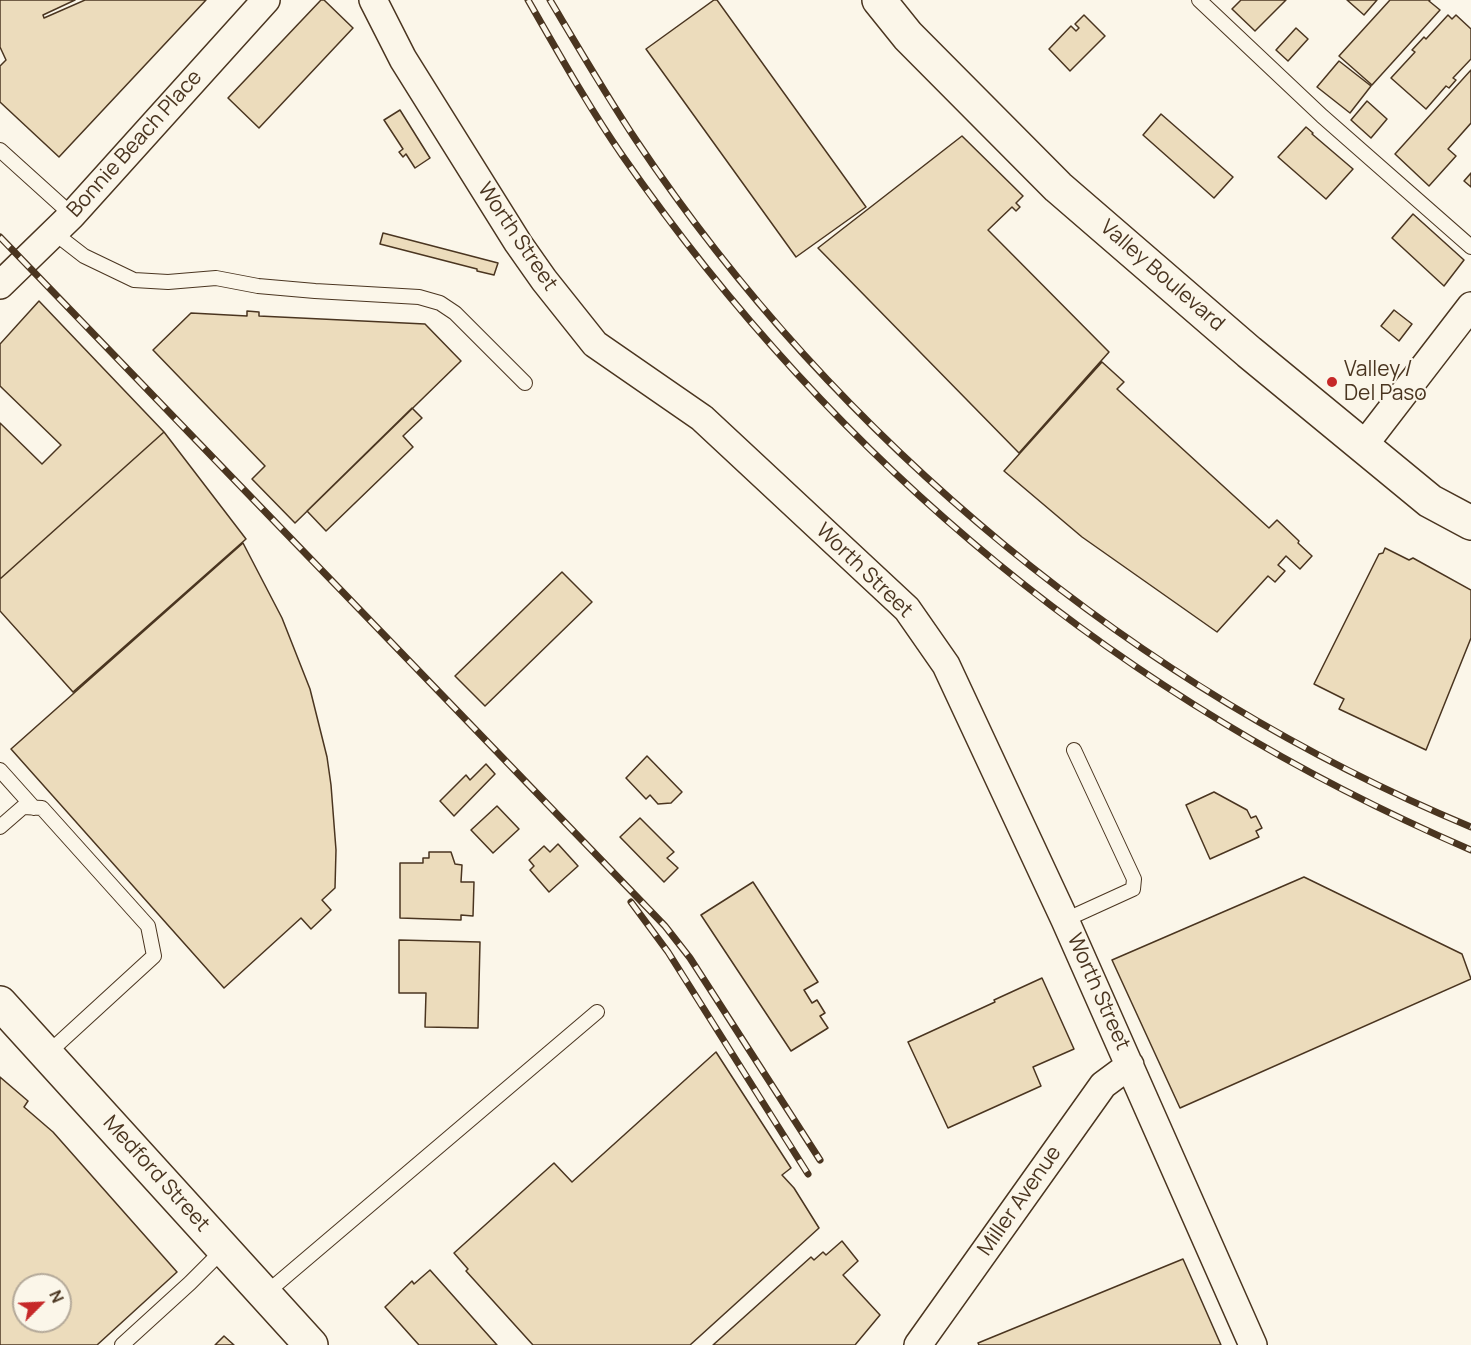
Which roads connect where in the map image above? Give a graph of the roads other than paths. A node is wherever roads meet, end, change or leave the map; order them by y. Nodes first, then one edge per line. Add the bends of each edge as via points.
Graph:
1 (266, 0) edge
2 (373, 0) edge
3 (879, 0) edge
4 (1199, 0) edge
5 (0, 150) edge
6 (63, 223) junction
7 (1471, 247) edge
8 (0, 285) edge
9 (1471, 306) edge
10 (525, 383) dead end
11 (1364, 445) junction
12 (1471, 523) edge
13 (1074, 750) dead end
14 (0, 770) edge
15 (34, 808) junction
16 (0, 827) edge
17 (1065, 920) junction
18 (0, 1003) edge
19 (597, 1012) dead end
20 (47, 1054) junction
21 (1130, 1065) junction
22 (224, 1249) junction
23 (265, 1294) junction
24 (122, 1345) edge
25 (311, 1345) edge
26 (918, 1345) edge
27 (1253, 1345) edge

1 - 6 street, Bonnie Beach Place
2 - 17 street, Worth Street via 403,58 518,243 595,344 702,418 907,609 946,665
3 - 11 main road, Valley Boulevard via 908,36 1058,187 1249,352
4 - 7 lane via 1322,116
5 - 6 lane
6 - 8 street, Bonnie Beach Place
6 - 10 lane via 84,255 134,280 216,278 258,286 419,297 440,303
9 - 11 street
11 - 12 main road, Valley Boulevard via 1430,501
13 - 17 lane via 1134,879 1133,889
14 - 15 lane
15 - 16 lane via 23,807
15 - 20 lane via 42,808 148,926 154,956
17 - 21 street, Worth Street
18 - 20 main road, Medford Street
19 - 23 lane
20 - 22 main road, Medford Street
21 - 26 street, Miller Avenue via 1103,1085
21 - 27 street, Worth Street
22 - 23 main road, Medford Street
22 - 24 lane
23 - 25 main road, Medford Street

